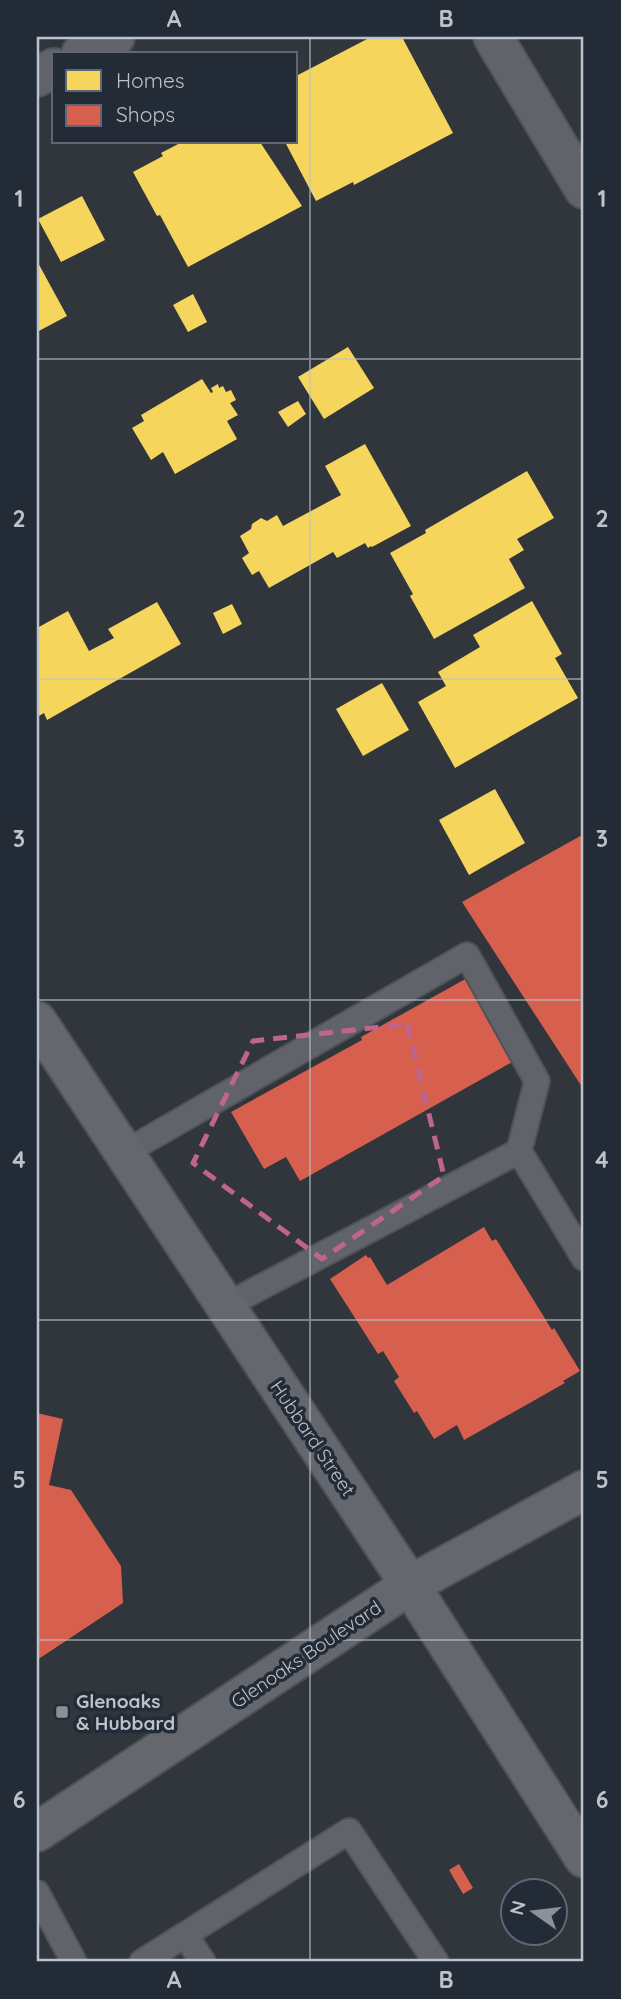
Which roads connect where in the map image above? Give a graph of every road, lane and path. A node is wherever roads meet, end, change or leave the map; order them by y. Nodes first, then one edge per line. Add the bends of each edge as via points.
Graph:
1 (115, 37) edge
2 (493, 37) edge
3 (85, 52) edge
4 (584, 190) edge
5 (37, 1021) edge
6 (519, 1151) junction
7 (124, 1153) junction
8 (584, 1258) edge
9 (225, 1306) junction
10 (584, 1490) edge
11 (410, 1585) junction
12 (37, 1832) edge
13 (584, 1858) edge
14 (37, 1893) edge
15 (185, 1935) junction
16 (74, 1962) edge
17 (142, 1962) edge
18 (203, 1962) edge
19 (436, 1962) edge

1 - 3 street
2 - 4 street
5 - 7 main road, Hubbard Street
6 - 7 lane via 537,1081 467,955
6 - 8 lane
6 - 9 lane
7 - 9 main road, Hubbard Street
9 - 11 main road, Hubbard Street
10 - 11 main road, Glenoaks Boulevard
11 - 12 main road, Glenoaks Boulevard
11 - 13 main road, Hubbard Street
14 - 16 lane
15 - 17 lane
15 - 18 lane
15 - 19 lane via 349,1831

